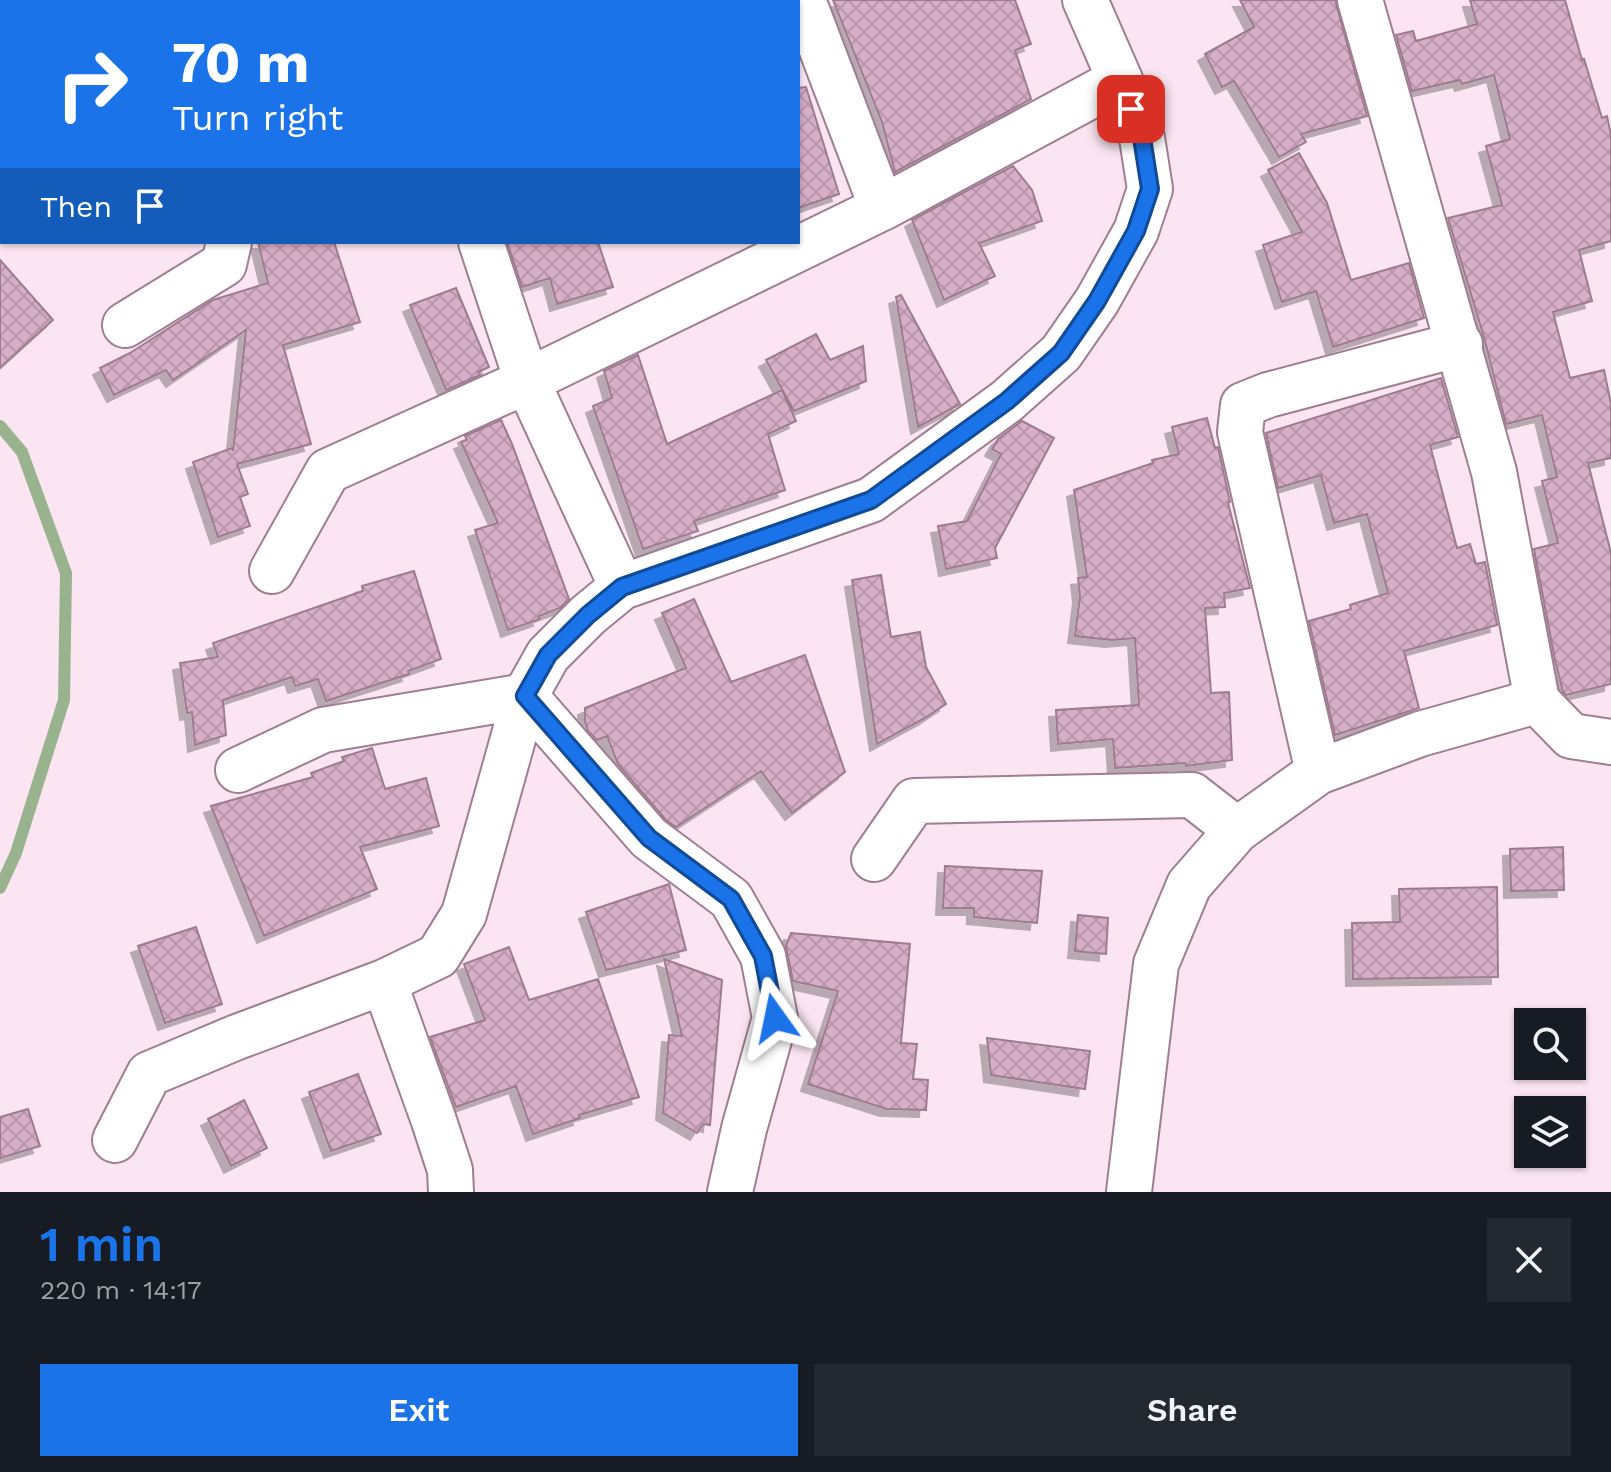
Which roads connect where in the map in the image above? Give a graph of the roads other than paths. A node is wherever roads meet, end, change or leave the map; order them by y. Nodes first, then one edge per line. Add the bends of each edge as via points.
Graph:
1 (803, 0) edge
2 (1085, 0) edge
3 (1360, 0) edge
4 (1120, 80) junction
5 (882, 208) junction
6 (229, 244) edge
7 (482, 244) edge
8 (125, 325) dead end
9 (1460, 344) junction
10 (527, 381) junction
11 (272, 571) dead end
12 (622, 587) junction
13 (525, 696) junction
14 (1537, 701) junction
15 (1611, 742) edge
16 (238, 770) dead end
17 (1318, 772) junction
18 (1237, 830) junction
19 (874, 859) dead end
20 (384, 982) junction
21 (115, 1140) dead end
22 (451, 1192) edge
23 (730, 1192) edge
24 (1129, 1192) edge

1 - 5 street
2 - 4 street
3 - 9 street
4 - 5 street
4 - 12 street via 1142,138 1150,189 1136,231 1061,353 1007,401 871,500
5 - 10 street
6 - 8 street via 224,264
7 - 10 street
9 - 14 street via 1494,472
9 - 17 street via 1243,405 1240,432
10 - 11 street via 328,471
10 - 12 street
12 - 13 street via 548,655
13 - 16 street via 323,730
13 - 20 street via 464,914 438,956
13 - 23 street via 649,838 731,899 763,956 775,1018
14 - 15 street via 1571,736
14 - 17 street via 1420,734
17 - 18 street
18 - 19 street via 1192,795 914,801
18 - 24 street via 1189,885 1156,964
20 - 21 street via 149,1074
20 - 22 street via 450,1170

